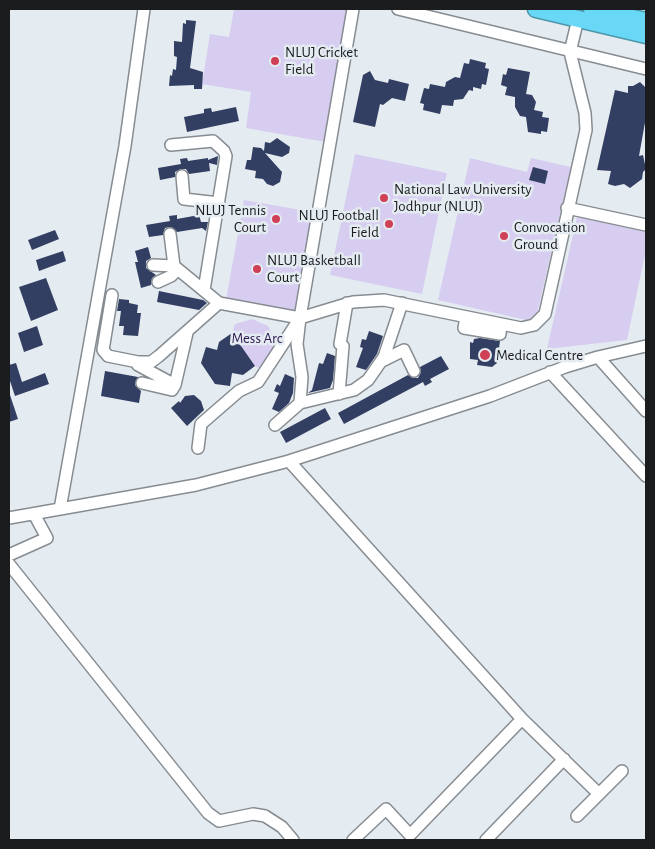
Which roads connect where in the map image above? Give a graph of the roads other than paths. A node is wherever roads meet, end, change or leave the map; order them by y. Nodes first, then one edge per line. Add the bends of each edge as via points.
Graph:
1 (144, 9) edge
2 (353, 9) edge
3 (398, 9) edge
4 (536, 9) edge
5 (592, 9) edge
6 (578, 19) junction
7 (646, 22) edge
8 (646, 35) edge
9 (570, 52) junction
10 (646, 69) edge
11 (171, 145) dead end
12 (182, 176) dead end
13 (220, 203) junction
14 (567, 208) junction
15 (646, 225) edge
16 (170, 234) dead end
17 (153, 265) dead end
18 (176, 268) junction
19 (158, 282) dead end
20 (204, 290) junction
21 (112, 296) dead end
22 (219, 303) junction
23 (347, 303) junction
24 (402, 303) junction
25 (300, 318) junction
26 (187, 333) junction
27 (646, 346) edge
28 (598, 357) junction
29 (382, 360) junction
30 (138, 362) junction
31 (414, 371) dead end
32 (550, 372) junction
33 (142, 383) dead end
34 (175, 385) junction
35 (339, 394) junction
36 (300, 403) junction
37 (646, 411) edge
38 (275, 425) dead end
39 (198, 448) dead end
40 (289, 461) junction
41 (646, 476) edge
42 (60, 510) junction
43 (34, 514) junction
44 (9, 518) edge
45 (9, 555) edge
46 (9, 564) edge
47 (522, 719) junction
48 (564, 759) junction
49 (622, 771) dead end
50 (599, 794) junction
51 (577, 816) dead end
52 (294, 840) edge
53 (353, 840) edge
54 (486, 840) edge

1 - 42 street via 125,146
2 - 25 street
3 - 9 street
4 - 6 highway
5 - 7 highway
6 - 8 highway
6 - 9 street
9 - 10 street
9 - 14 street via 587,123
11 - 13 street via 208,140 224,151 227,162
12 - 13 street via 184,199
13 - 20 street
14 - 15 street
14 - 24 street via 545,314 534,325 521,328 501,325
16 - 18 street
17 - 18 street
18 - 19 street via 171,276
18 - 20 street
20 - 22 street
21 - 30 street via 103,350 108,356
22 - 25 street
22 - 26 street
23 - 24 street via 384,300
23 - 25 street
23 - 35 street via 340,344 343,346
24 - 29 street
25 - 36 street via 297,344 302,377
25 - 39 street via 258,382 239,391 201,424
26 - 30 street via 151,362
26 - 34 street
27 - 28 street
28 - 32 street
28 - 37 street
29 - 31 street via 404,350
29 - 35 street via 368,380 354,390
30 - 34 street via 138,365
32 - 40 street via 454,408
32 - 41 street
33 - 34 street via 172,390
35 - 36 street
36 - 38 street
40 - 42 street via 196,486
40 - 47 street
42 - 43 street
43 - 44 street
43 - 45 street via 47,538
46 - 52 street via 208,813 219,821 253,814 265,816 282,826
47 - 48 street
47 - 53 street via 410,835 386,809
48 - 50 street
48 - 54 street
49 - 50 street
50 - 51 street

